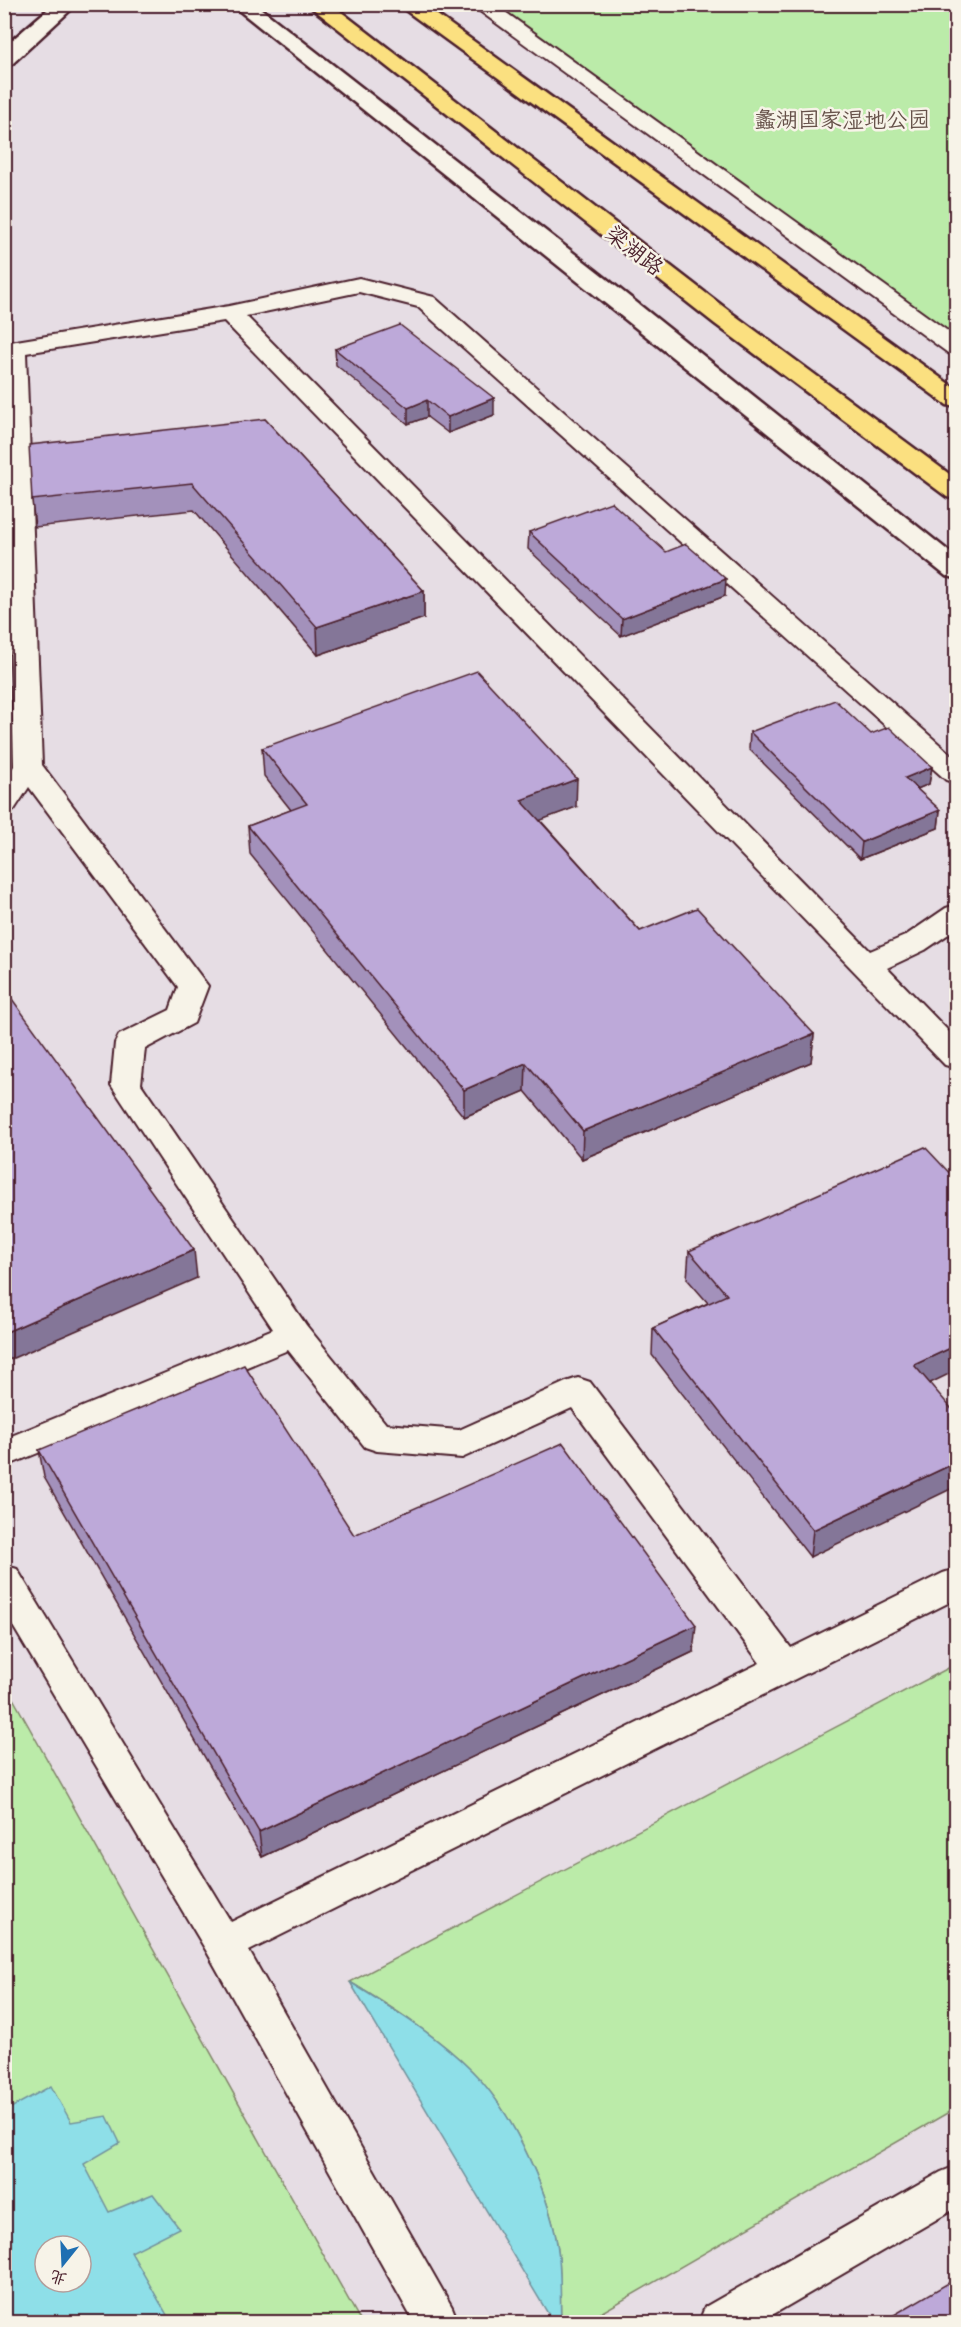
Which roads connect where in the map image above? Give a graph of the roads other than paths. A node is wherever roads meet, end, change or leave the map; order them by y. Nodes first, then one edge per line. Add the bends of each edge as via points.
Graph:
1 (67, 4) edge
2 (241, 4) edge
3 (317, 4) edge
4 (407, 4) edge
5 (480, 4) edge
6 (4, 58) edge
7 (229, 313) junction
8 (957, 348) edge
9 (9, 349) edge
10 (957, 400) edge
11 (957, 491) edge
12 (957, 570) edge
13 (28, 766) junction
14 (957, 774) edge
15 (4, 804) edge
16 (957, 915) edge
17 (867, 965) junction
18 (957, 1058) edge
19 (294, 1334) junction
20 (4, 1454) edge
21 (4, 1579) edge
22 (957, 1583) edge
23 (785, 1668) junction
24 (234, 1963) junction
25 (957, 2186) edge
26 (437, 2322) edge
27 (720, 2322) edge

1 - 6 main road
2 - 12 main road
3 - 11 highway, 梁湖路 via 724,319
4 - 10 highway
5 - 8 lane
7 - 9 lane
7 - 14 lane via 359,285 426,302
7 - 17 lane
9 - 13 lane
13 - 15 lane
13 - 19 lane via 193,986 183,1016 129,1043 126,1085
16 - 17 lane via 915,943
17 - 18 lane
19 - 20 lane
19 - 23 lane via 377,1437 462,1444 578,1390
21 - 24 lane
22 - 23 lane
23 - 24 lane via 223,1945
24 - 26 lane
25 - 27 lane

